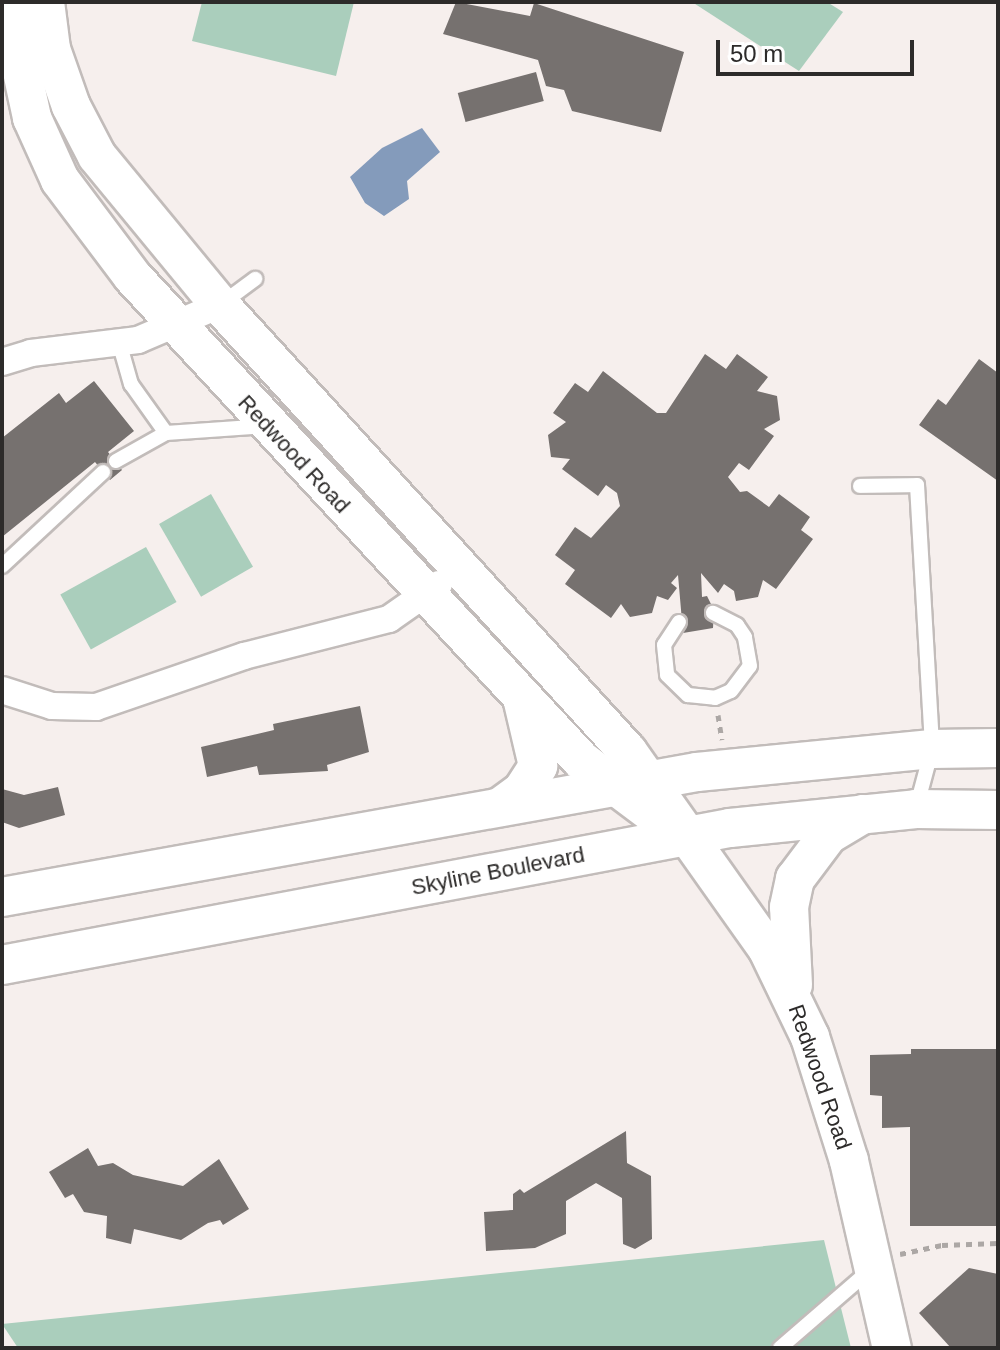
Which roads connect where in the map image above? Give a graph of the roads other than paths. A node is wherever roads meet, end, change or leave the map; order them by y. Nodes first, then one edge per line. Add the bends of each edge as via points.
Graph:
1 (7, 2) edge
2 (45, 2) edge
3 (255, 279) dead end
4 (220, 305) junction
5 (175, 325) junction
6 (119, 342) junction
7 (2, 362) edge
8 (268, 426) junction
9 (166, 433) junction
10 (116, 461) dead end
11 (103, 472) dead end
12 (860, 486) dead end
13 (2, 566) edge
14 (459, 566) junction
15 (425, 596) junction
16 (713, 613) dead end
17 (679, 622) dead end
18 (2, 690) edge
19 (521, 696) junction
20 (998, 748) edge
21 (932, 749) junction
22 (646, 779) junction
23 (609, 786) junction
24 (500, 807) junction
25 (916, 809) junction
26 (998, 810) edge
27 (863, 814) junction
28 (683, 836) junction
29 (2, 897) edge
30 (2, 965) edge
31 (794, 999) junction
32 (877, 1264) junction
33 (780, 1348) edge
34 (892, 1348) edge

1 - 5 main road, Redwood Road via 32,118 60,180
2 - 4 main road, Redwood Road via 51,49 71,106 97,156
3 - 4 lane
4 - 5 street
4 - 14 main road, Redwood Road
5 - 6 street
5 - 8 main road, Redwood Road
6 - 7 street
6 - 9 lane via 131,384
8 - 9 lane
8 - 15 main road, Redwood Road
9 - 10 lane
11 - 13 lane
12 - 21 lane via 917,485
14 - 15 street
14 - 22 main road, Redwood Road via 628,752
15 - 18 street via 389,619 244,656 96,707 52,706
15 - 19 main road, Redwood Road
16 - 17 lane via 737,625 750,666 731,691 715,698 688,695 667,675 664,645
19 - 23 main road, Redwood Road
19 - 24 main road via 538,766 522,791
20 - 21 main road
21 - 22 main road
21 - 25 lane
22 - 23 main road
22 - 28 main road, Redwood Road
23 - 24 main road
23 - 28 main road, Redwood Road
24 - 29 main road
25 - 26 main road, Skyline Boulevard
25 - 27 main road, Skyline Boulevard
27 - 28 main road, Skyline Boulevard
27 - 31 main road via 828,835 795,879 789,907
28 - 30 main road, Skyline Boulevard
28 - 31 main road, Redwood Road via 767,948
31 - 32 main road, Redwood Road via 841,1134
32 - 33 lane
32 - 34 main road, Redwood Road

